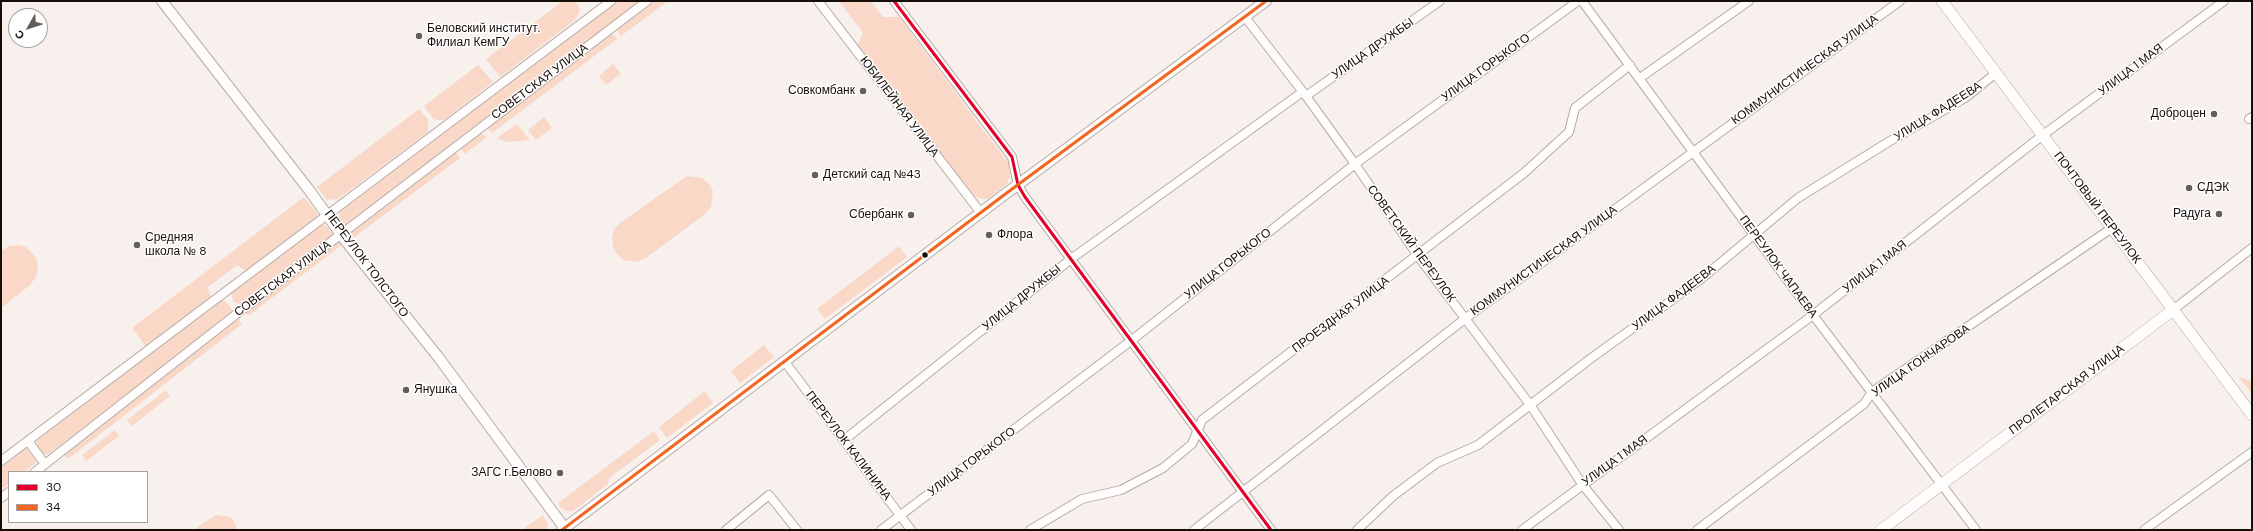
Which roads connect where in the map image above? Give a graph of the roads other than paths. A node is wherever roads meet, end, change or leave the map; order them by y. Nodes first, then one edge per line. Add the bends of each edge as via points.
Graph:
1 (162, 1) edge
2 (611, 1) edge
3 (647, 1) edge
4 (818, 1) edge
5 (894, 1) edge
6 (1266, 1) edge
7 (1440, 1) edge
8 (1578, 1) edge
9 (1582, 1) edge
10 (1749, 1) edge
11 (1900, 1) edge
12 (1942, 1) edge
13 (2224, 1) edge
14 (1245, 17) junction
15 (1630, 65) junction
16 (1996, 73) junction
17 (1640, 78) junction
18 (1304, 95) junction
19 (2043, 136) junction
20 (1692, 151) junction
21 (1355, 164) junction
22 (1018, 185) junction
23 (981, 213) junction
24 (328, 215) junction
25 (2112, 228) junction
26 (342, 234) junction
27 (1753, 234) junction
28 (2252, 248) edge
29 (1418, 256) junction
30 (1070, 258) junction
31 (2173, 310) junction
32 (1813, 315) junction
33 (1466, 318) junction
34 (1132, 340) junction
35 (785, 362) junction
36 (1872, 392) junction
37 (1531, 406) junction
38 (2252, 415) edge
39 (1198, 432) junction
40 (844, 440) junction
41 (28, 441) junction
42 (2252, 452) edge
43 (1, 461) edge
44 (45, 464) junction
45 (36, 471) edge
46 (1582, 484) junction
47 (1942, 484) junction
48 (1244, 492) junction
49 (901, 516) junction
50 (564, 529) edge
51 (726, 530) edge
52 (797, 530) edge
53 (881, 530) edge
54 (911, 530) edge
55 (1030, 530) edge
56 (1194, 530) edge
57 (1271, 530) edge
58 (1357, 530) edge
59 (1522, 530) edge
60 (1619, 530) edge
61 (1697, 530) edge
62 (1880, 530) edge
63 (1976, 530) edge
64 (2144, 530) edge

1 - 24 street, ПЕРЕУЛОК ТОЛСТОГО
2 - 24 street, СОВЕТСКАЯ УЛИЦА
3 - 26 street, СОВЕТСКАЯ УЛИЦА
4 - 23 street, ЮБИЛЕЙНАЯ УЛИЦА
5 - 22 street via 1012,157
6 - 14 street
7 - 18 street, УЛИЦА ДРУЖБЫ
8 - 21 street, УЛИЦА ГОРЬКОГО
9 - 15 street, ПЕРЕУЛОК ЧАПАЕВА
10 - 17 street
11 - 20 street, КОММУНИСТИЧЕСКАЯ УЛИЦА
12 - 16 main road, ПОЧТОВЫЙ ПЕРЕУЛОК
13 - 19 street, УЛИЦА 1 МАЯ
14 - 18 street, СОВЕТСКИЙ ПЕРЕУЛОК
14 - 22 street
15 - 17 street, ПЕРЕУЛОК ЧАПАЕВА
15 - 29 street, ПРОЕЗДНАЯ УЛИЦА via 1575,108 1569,132 1524,173
16 - 19 main road, ПОЧТОВЫЙ ПЕРЕУЛОК
16 - 27 street, УЛИЦА ФАДЕЕВА via 1965,98 1798,198
17 - 20 street, ПЕРЕУЛОК ЧАПАЕВА
18 - 21 street, СОВЕТСКИЙ ПЕРЕУЛОК
18 - 30 street, УЛИЦА ДРУЖБЫ
19 - 25 main road, ПОЧТОВЫЙ ПЕРЕУЛОК
19 - 32 street, УЛИЦА 1 МАЯ
20 - 27 street, ПЕРЕУЛОК ЧАПАЕВА
20 - 33 street, КОММУНИСТИЧЕСКАЯ УЛИЦА
21 - 29 street, СОВЕТСКИЙ ПЕРЕУЛОК
21 - 34 street, УЛИЦА ГОРЬКОГО
22 - 23 street
22 - 30 street
23 - 35 street
24 - 26 street, ПЕРЕУЛОК ТОЛСТОГО
24 - 41 street, СОВЕТСКАЯ УЛИЦА
25 - 31 main road, ПОЧТОВЫЙ ПЕРЕУЛОК
25 - 36 street, УЛИЦА ГОНЧАРОВА
26 - 44 street, СОВЕТСКАЯ УЛИЦА
26 - 50 street, ПЕРЕУЛОК ТОЛСТОГО via 439,358
27 - 32 street, ПЕРЕУЛОК ЧАПАЕВА
27 - 37 street, УЛИЦА ФАДЕЕВА via 1701,279 1590,359
28 - 31 street, ПРОЛЕТАРСКАЯ УЛИЦА
29 - 33 street, СОВЕТСКИЙ ПЕРЕУЛОК
29 - 39 street, ПРОЕЗДНАЯ УЛИЦА via 1202,420
30 - 34 street
30 - 40 street, УЛИЦА ДРУЖБЫ
31 - 38 main road, ПОЧТОВЫЙ ПЕРЕУЛОК
31 - 47 main road, ПРОЛЕТАРСКАЯ УЛИЦА
32 - 36 street, ПЕРЕУЛОК ЧАПАЕВА
32 - 46 street, УЛИЦА 1 МАЯ
33 - 37 street, СОВЕТСКИЙ ПЕРЕУЛОК
33 - 48 street, КОММУНИСТИЧЕСКАЯ УЛИЦА
34 - 39 street
34 - 49 street, УЛИЦА ГОРЬКОГО
35 - 40 street, ПЕРЕУЛОК КАЛИНИНА
35 - 50 street
36 - 47 street, ПЕРЕУЛОК ЧАПАЕВА
36 - 61 street, УЛИЦА ГОНЧАРОВА via 1864,404
37 - 46 street, СОВЕТСКИЙ ПЕРЕУЛОК
37 - 58 street, УЛИЦА ФАДЕЕВА via 1478,445 1437,463 1393,496
39 - 48 street
39 - 55 street, ПРОЕЗДНАЯ УЛИЦА via 1192,444 1163,468 1121,490 1082,499
40 - 49 street, ПЕРЕУЛОК КАЛИНИНА
41 - 43 street, СОВЕТСКАЯ УЛИЦА
41 - 44 street
42 - 64 street
44 - 45 street, СОВЕТСКАЯ УЛИЦА
46 - 59 street, УЛИЦА 1 МАЯ
46 - 60 street, СОВЕТСКИЙ ПЕРЕУЛОК
47 - 62 main road, ПРОЛЕТАРСКАЯ УЛИЦА
47 - 63 street, ПЕРЕУЛОК ЧАПАЕВА
48 - 56 street, КОММУНИСТИЧЕСКАЯ УЛИЦА
48 - 57 street
49 - 53 street, УЛИЦА ГОРЬКОГО
49 - 54 street, ПЕРЕУЛОК КАЛИНИНА
51 - 52 street via 769,495

